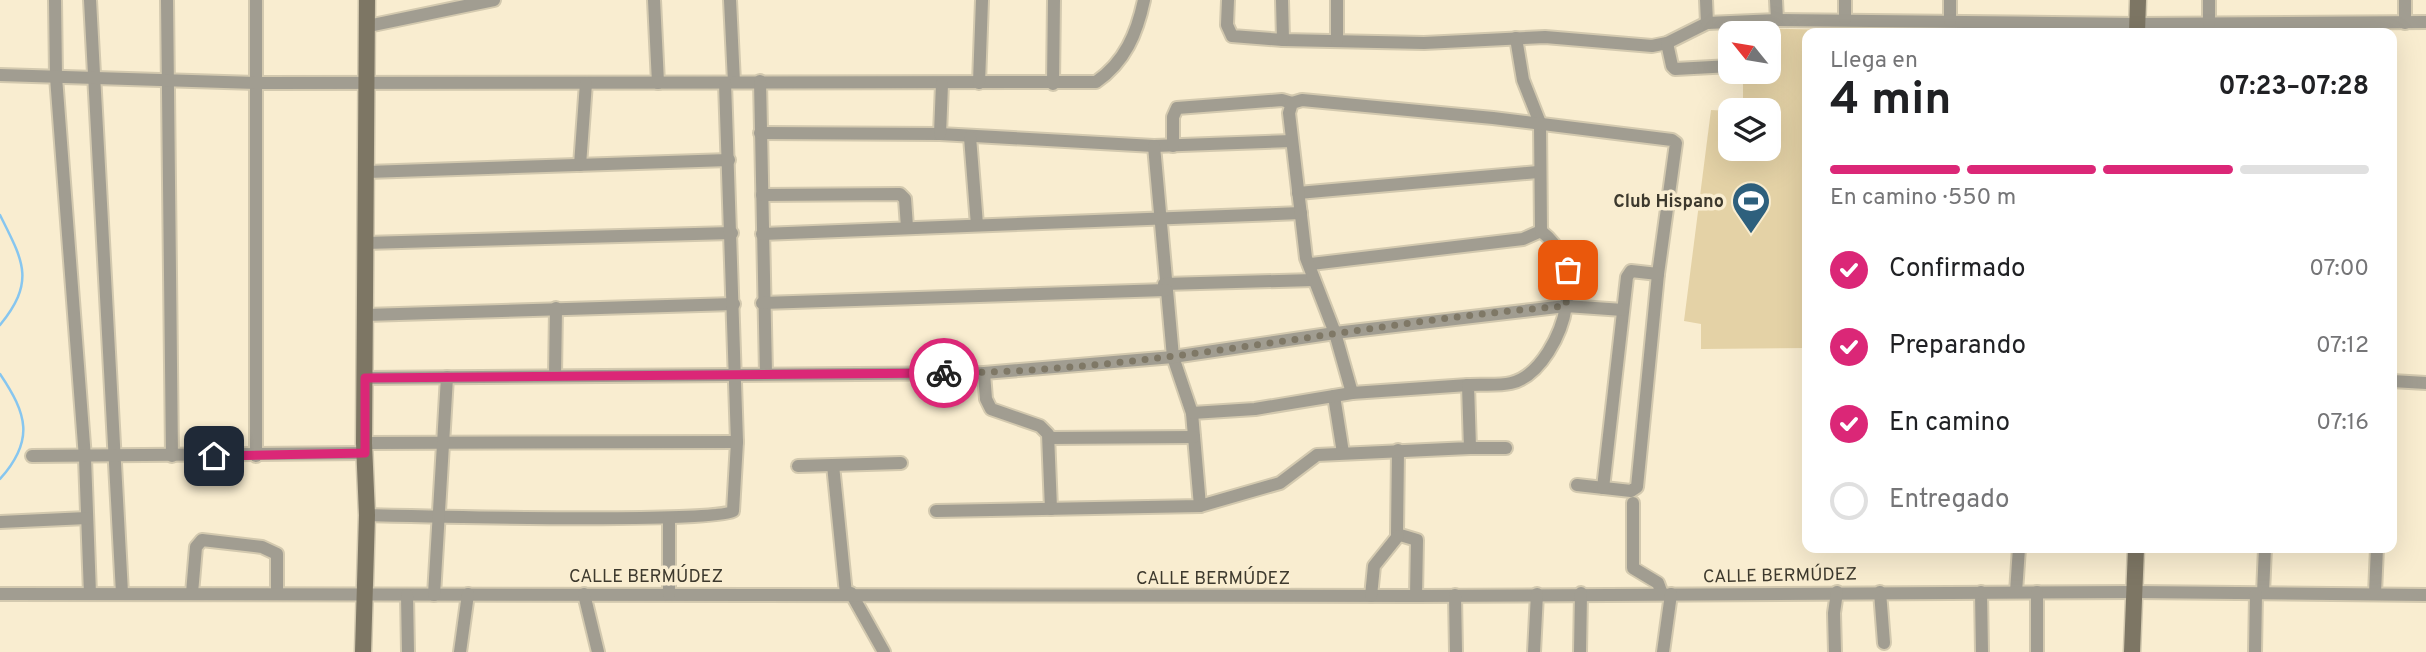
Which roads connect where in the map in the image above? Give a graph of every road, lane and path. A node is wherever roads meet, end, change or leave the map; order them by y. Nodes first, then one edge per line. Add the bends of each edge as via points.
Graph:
1 (55, 0) edge
2 (90, 0) edge
3 (167, 0) edge
4 (256, 0) edge
5 (368, 0) edge
6 (494, 0) edge
7 (654, 0) edge
8 (730, 0) edge
9 (982, 0) edge
10 (1054, 0) edge
11 (1144, 0) edge
12 (1228, 0) edge
13 (1282, 0) edge
14 (1337, 0) edge
15 (1706, 0) edge
16 (1776, 0) edge
17 (1845, 0) edge
18 (1950, 0) edge
19 (2138, 0) edge
20 (2209, 0) edge
21 (2405, 0) edge
22 (1845, 19) junction
23 (1777, 20) junction
24 (1771, 21) edge
25 (1950, 21) junction
26 (2426, 22) edge
27 (1707, 23) junction
28 (1718, 24) edge
29 (368, 26) junction
30 (2205, 26) edge
31 (2396, 26) edge
32 (2019, 28) edge
33 (2137, 28) edge
34 (2160, 28) edge
35 (1516, 38) junction
36 (1283, 40) junction
37 (1337, 41) junction
38 (1667, 43) junction
39 (1718, 67) edge
40 (0, 75) edge
41 (56, 77) junction
42 (94, 79) junction
43 (166, 80) junction
44 (760, 81) junction
45 (367, 82) junction
46 (730, 82) junction
47 (257, 83) junction
48 (586, 83) junction
49 (657, 83) junction
50 (942, 83) junction
51 (979, 83) junction
52 (1053, 84) junction
53 (1292, 103) junction
54 (1539, 123) junction
55 (760, 133) junction
56 (940, 134) junction
57 (971, 137) junction
58 (1292, 141) junction
59 (1154, 146) junction
60 (1173, 146) junction
61 (729, 160) junction
62 (580, 165) junction
63 (366, 172) junction
64 (1538, 173) junction
65 (1298, 193) junction
66 (762, 195) junction
67 (1301, 213) junction
68 (1160, 218) junction
69 (977, 225) junction
70 (907, 227) junction
71 (1541, 230) junction
72 (732, 233) junction
73 (762, 233) junction
74 (365, 243) junction
75 (1311, 264) junction
76 (1658, 274) junction
77 (1314, 281) junction
78 (1165, 287) junction
79 (762, 303) junction
80 (734, 304) junction
81 (1566, 306) junction
82 (556, 308) junction
83 (1623, 310) junction
84 (365, 315) junction
85 (1335, 333) junction
86 (1172, 357) junction
87 (984, 373) junction
88 (766, 374) junction
89 (735, 375) junction
90 (555, 376) junction
91 (447, 377) junction
92 (365, 378) junction
93 (2397, 381) edge
94 (2426, 383) edge
95 (1468, 385) junction
96 (1352, 393) junction
97 (1334, 396) junction
98 (1192, 413) junction
99 (1194, 437) junction
100 (1049, 438) junction
101 (737, 442) junction
102 (444, 445) junction
103 (365, 448) junction
104 (1470, 448) junction
105 (1506, 448) dead end
106 (1398, 450) junction
107 (1343, 453) junction
108 (32, 456) dead end
109 (172, 456) junction
110 (256, 456) junction
111 (86, 457) junction
112 (114, 458) junction
113 (901, 463) dead end
114 (834, 465) junction
115 (798, 466) dead end
116 (1577, 485) dead end
117 (1603, 488) junction
118 (1633, 503) dead end
119 (1200, 506) junction
120 (1051, 509) junction
121 (936, 511) dead end
122 (367, 515) junction
123 (439, 517) junction
124 (87, 518) junction
125 (669, 518) junction
126 (0, 522) edge
127 (1398, 536) junction
128 (2019, 553) edge
129 (2136, 553) edge
130 (2264, 553) edge
131 (2376, 553) edge
132 (1837, 592) junction
133 (1880, 592) junction
134 (2016, 592) junction
135 (2037, 592) junction
136 (2135, 592) junction
137 (121, 593) junction
138 (192, 593) junction
139 (849, 593) junction
140 (1581, 593) junction
141 (1981, 593) junction
142 (2260, 593) junction
143 (2375, 593) junction
144 (0, 594) edge
145 (90, 594) junction
146 (277, 594) junction
147 (468, 594) junction
148 (584, 594) junction
149 (668, 594) junction
150 (1537, 594) junction
151 (1667, 594) junction
152 (366, 595) junction
153 (407, 595) junction
154 (434, 595) junction
155 (1455, 595) junction
156 (2426, 595) edge
157 (1371, 596) junction
158 (1416, 596) junction
159 (1884, 643) dead end
160 (363, 652) edge
161 (408, 652) edge
162 (460, 652) edge
163 (598, 652) edge
164 (884, 652) edge
165 (1456, 652) edge
166 (1534, 652) edge
167 (1580, 652) edge
168 (1662, 652) edge
169 (1835, 652) edge
170 (1982, 652) edge
171 (2037, 652) edge
172 (2132, 652) edge
173 (2255, 652) edge

1 - 41 street
2 - 42 street
3 - 43 street
4 - 47 street
5 - 29 street
6 - 29 street
7 - 49 street
8 - 46 street
9 - 51 street
10 - 52 street
11 - 52 street via 1131,43 1108,74 1096,82
12 - 36 street via 1227,25 1232,36
13 - 36 street
14 - 37 street
15 - 27 street
16 - 23 street
17 - 22 street
18 - 25 street
19 - 33 street
20 - 30 street
21 - 31 street
22 - 23 street
22 - 25 street
23 - 24 street
25 - 32 street
26 - 31 street
27 - 28 street
27 - 38 street
29 - 45 street
30 - 31 street
30 - 34 street
35 - 37 street
35 - 38 street
35 - 54 street via 1522,80
36 - 37 street
38 - 39 street via 1675,69
40 - 41 street
41 - 42 street
41 - 111 street
42 - 43 street
42 - 112 street
43 - 47 street
43 - 109 street
44 - 46 street
44 - 50 street
44 - 55 street
45 - 47 street
45 - 48 street
45 - 63 street
46 - 49 street
46 - 61 street
47 - 110 street
48 - 49 street
48 - 62 street
50 - 51 street
50 - 56 street
51 - 52 street
53 - 54 street via 1302,100
53 - 58 street
53 - 60 street via 1177,108 1172,117
54 - 64 street
54 - 76 street via 1675,141
55 - 56 street
55 - 66 street
56 - 57 street
57 - 59 street
57 - 69 street
58 - 60 street
58 - 65 street
59 - 60 street
59 - 68 street
61 - 62 street
61 - 72 street
62 - 63 street
63 - 74 street
64 - 65 street
64 - 71 street
65 - 67 street
66 - 70 street via 900,194 905,198
66 - 73 street
67 - 68 street
67 - 75 street via 1306,258
68 - 69 street
68 - 78 street
69 - 70 street
70 - 73 street
71 - 75 street via 1523,239
71 - 81 street via 1568,270
72 - 74 street
72 - 80 street
73 - 79 street
74 - 84 street
75 - 77 street
76 - 83 street via 1628,274
76 - 117 street via 1637,487 1631,491
77 - 78 street
77 - 85 street
78 - 79 street
78 - 86 street
79 - 88 street
80 - 82 street
80 - 89 street
81 - 83 street
81 - 85 street
81 - 95 street via 1559,333 1522,379 1510,384
82 - 84 street
82 - 90 street
83 - 117 street
84 - 92 street
85 - 86 street
85 - 96 street
86 - 87 street
86 - 98 street
87 - 88 street
87 - 100 street via 985,398 992,409 1040,426
88 - 89 street
89 - 90 street
89 - 101 street
90 - 91 street
91 - 92 street
91 - 102 street
92 - 103 street
93 - 94 street
95 - 96 street
95 - 104 street
96 - 97 street
97 - 98 street via 1255,410
97 - 107 street
98 - 99 street
99 - 100 street
99 - 119 street
100 - 120 street
101 - 102 street
101 - 125 street via 733,511 723,516
102 - 103 street
102 - 123 street
103 - 110 street
103 - 122 street
104 - 105 street
104 - 106 street
106 - 107 street
106 - 127 street
107 - 119 street via 1317,455 1280,483
108 - 111 street
109 - 110 street
109 - 112 street
111 - 112 street
111 - 124 street
112 - 137 street
113 - 114 street
114 - 115 street
114 - 139 street
116 - 117 street
118 - 151 street via 1633,568
119 - 120 street
120 - 121 street
122 - 123 street
122 - 152 street
123 - 125 street
123 - 154 street
124 - 126 street
124 - 145 street
125 - 149 street
127 - 157 street via 1374,566
127 - 158 street via 1417,540
128 - 134 street
129 - 136 street
130 - 142 street
131 - 143 street
132 - 133 street, CALLE BERMÚDEZ
132 - 151 street, CALLE BERMÚDEZ
132 - 169 street
133 - 141 street, CALLE BERMÚDEZ
133 - 159 street
134 - 135 street, CALLE BERMÚDEZ
134 - 141 street, CALLE BERMÚDEZ
135 - 136 street, CALLE BERMÚDEZ
135 - 171 street
136 - 142 street, CALLE BERMÚDEZ
136 - 172 street
137 - 138 street, CALLE BERMÚDEZ
137 - 145 street, CALLE BERMÚDEZ
138 - 146 street, CALLE BERMÚDEZ
138 - 146 street via 196,547 202,540 262,547 277,554
139 - 149 street, CALLE BERMÚDEZ
139 - 157 street, CALLE BERMÚDEZ
139 - 164 street
140 - 150 street, CALLE BERMÚDEZ
140 - 151 street, CALLE BERMÚDEZ
140 - 167 street
141 - 170 street
142 - 143 street, CALLE BERMÚDEZ
142 - 173 street
143 - 156 street, CALLE BERMÚDEZ
144 - 145 street, CALLE BERMÚDEZ
146 - 152 street, CALLE BERMÚDEZ
147 - 148 street, CALLE BERMÚDEZ
147 - 154 street, CALLE BERMÚDEZ
147 - 162 street
148 - 149 street, CALLE BERMÚDEZ
148 - 163 street
150 - 155 street, CALLE BERMÚDEZ
150 - 166 street
151 - 168 street
152 - 153 street, CALLE BERMÚDEZ
152 - 160 street
153 - 154 street, CALLE BERMÚDEZ
153 - 161 street
155 - 158 street, CALLE BERMÚDEZ
155 - 165 street
157 - 158 street, CALLE BERMÚDEZ

